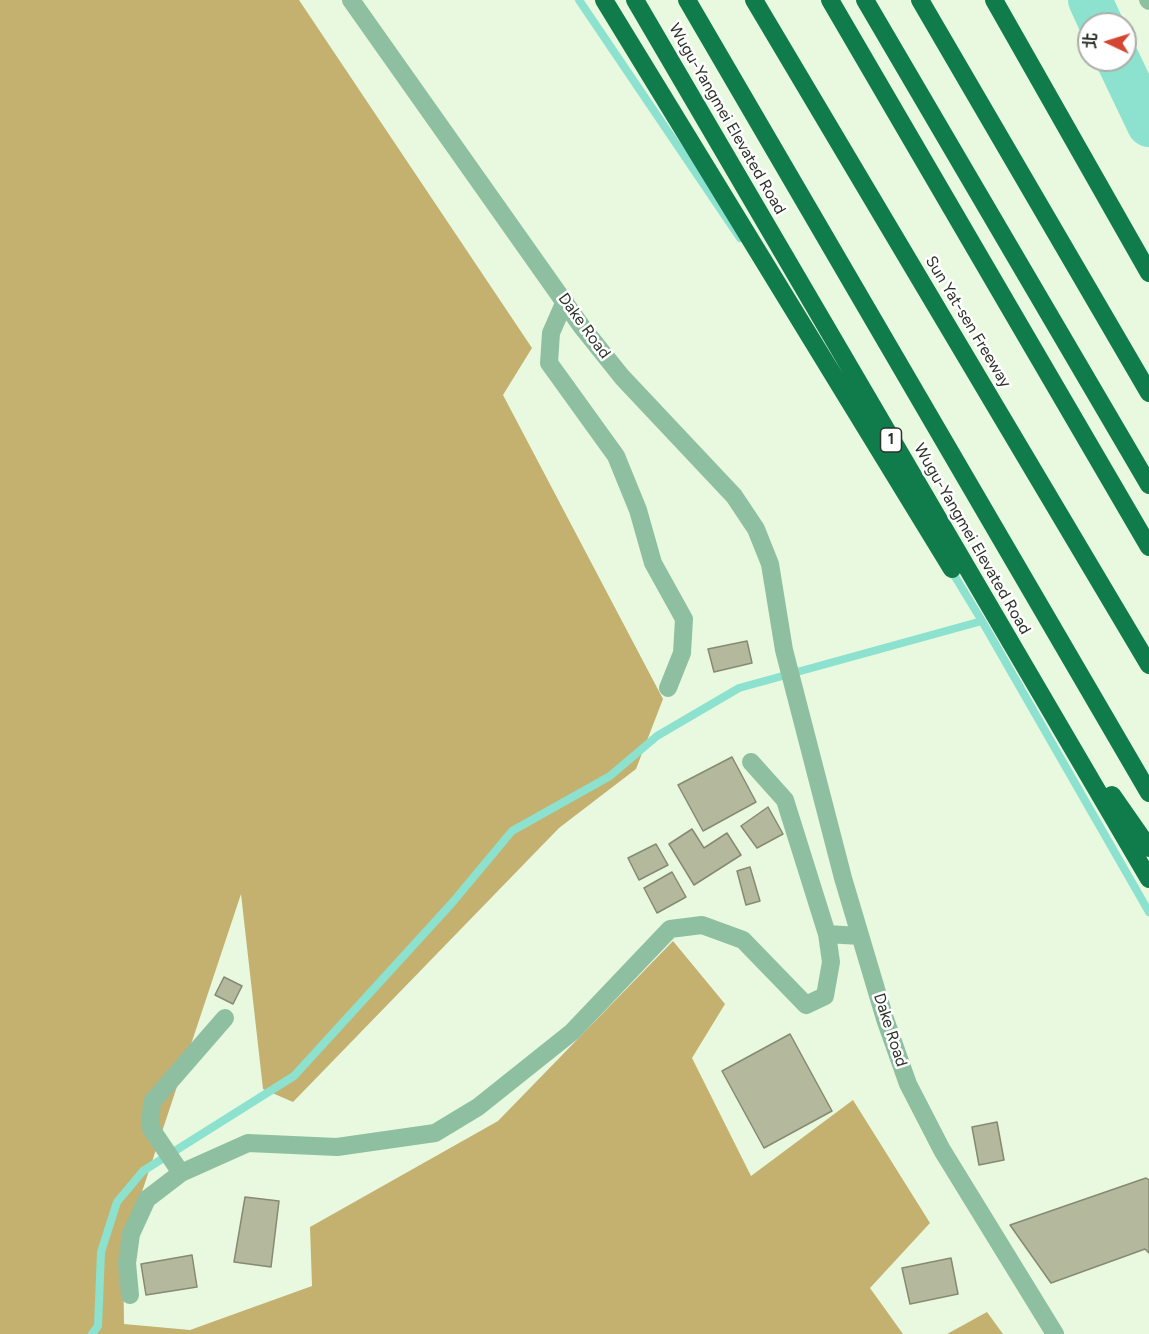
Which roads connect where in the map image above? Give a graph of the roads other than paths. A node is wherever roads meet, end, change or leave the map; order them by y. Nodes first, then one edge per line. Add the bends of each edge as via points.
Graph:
1 (351, 0) edge
2 (604, 0) edge
3 (635, 0) edge
4 (687, 0) edge
5 (754, 0) edge
6 (830, 0) edge
7 (865, 0) edge
8 (920, 0) edge
9 (994, 0) edge
10 (1149, 273) edge
11 (565, 302) junction
12 (1149, 393) edge
13 (1149, 485) edge
14 (1149, 547) edge
15 (1149, 665) edge
16 (668, 688) dead end
17 (751, 762) dead end
18 (1149, 793) edge
19 (1149, 848) edge
20 (1149, 879) edge
21 (827, 934) junction
22 (860, 936) junction
23 (225, 1018) dead end
24 (179, 1170) junction
25 (130, 1295) dead end
26 (1055, 1334) edge

1 - 11 street, Dake Road
2 - 19 highway via 962,585
3 - 20 highway, Wugu-Yangmei Elevated Road / 1
4 - 18 highway
5 - 15 highway, Sun Yat-sen Freeway
6 - 14 highway
7 - 13 highway
8 - 12 highway
9 - 10 highway
11 - 16 street via 551,333 549,363 616,456 638,510 653,563 684,619 682,653
11 - 22 street, Dake Road via 622,377 734,496 756,529 770,564 786,658
17 - 21 street via 785,800
21 - 22 street
21 - 24 street via 831,962 825,996 806,1005 742,940 702,925 670,929 572,1032 478,1107 435,1133 337,1147 248,1143
22 - 26 street, Dake Road via 908,1084 942,1150
23 - 24 street via 152,1102 150,1127
24 - 25 street via 147,1199 131,1234 127,1263

